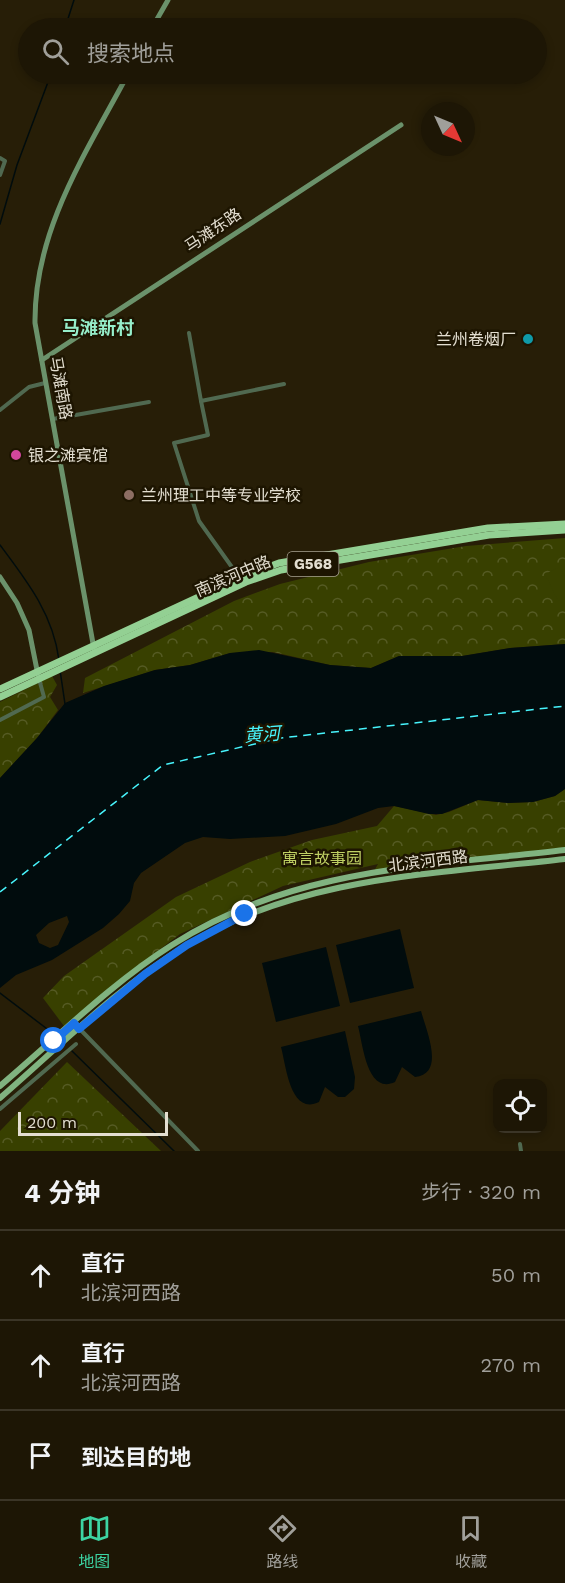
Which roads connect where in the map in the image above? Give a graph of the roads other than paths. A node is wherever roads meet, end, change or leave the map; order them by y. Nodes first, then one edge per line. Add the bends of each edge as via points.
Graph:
1 (168, 0) edge
2 (158, 18) edge
3 (123, 84) edge
4 (401, 124) dead end
5 (0, 158) edge
6 (0, 175) edge
7 (189, 333) dead end
8 (42, 360) junction
9 (45, 383) junction
10 (284, 384) dead end
11 (201, 400) junction
12 (148, 402) dead end
13 (0, 410) edge
14 (53, 419) junction
15 (565, 524) edge
16 (565, 530) edge
17 (0, 577) edge
18 (239, 578) junction
19 (94, 649) junction
20 (38, 674) junction
21 (0, 689) edge
22 (0, 697) edge
23 (0, 720) edge
24 (565, 850) edge
25 (565, 859) edge
26 (74, 1023) junction
27 (79, 1029) junction
28 (76, 1044) dead end
29 (0, 1086) edge
30 (0, 1098) edge
31 (0, 1109) edge
32 (520, 1144) dead end
33 (198, 1151) edge
34 (521, 1151) edge

1 - 2 main road
3 - 8 main road, 马滩南路 via 61,200 43,248 34,294
4 - 8 main road, 马滩东路
5 - 6 street via 5,161
7 - 11 street
8 - 9 main road, 马滩南路
9 - 13 street via 29,387
9 - 14 main road, 马滩南路
10 - 11 street
11 - 18 street via 208,435 174,443 200,521
12 - 14 street
14 - 19 main road, 马滩南路
15 - 18 highway, 南滨河中路 / G568 via 488,528 367,548 279,563
16 - 19 highway, 南滨河中路 / G568 via 489,535 281,570
17 - 20 main road via 29,630
18 - 19 highway, 南滨河中路 / G568
19 - 20 highway, 南滨河中路 / G568
20 - 21 highway, 南滨河中路 / G568
20 - 22 highway, 南滨河中路 / G568
20 - 23 street via 44,697
24 - 26 main road, 北滨河西路 via 373,873 313,883 271,896 171,945
25 - 27 main road, 北滨河西路 via 345,885 245,914 187,945 145,974
26 - 27 street
26 - 29 main road, 北滨河西路
27 - 30 main road, 北滨河西路
27 - 33 street
28 - 31 street
32 - 34 street

